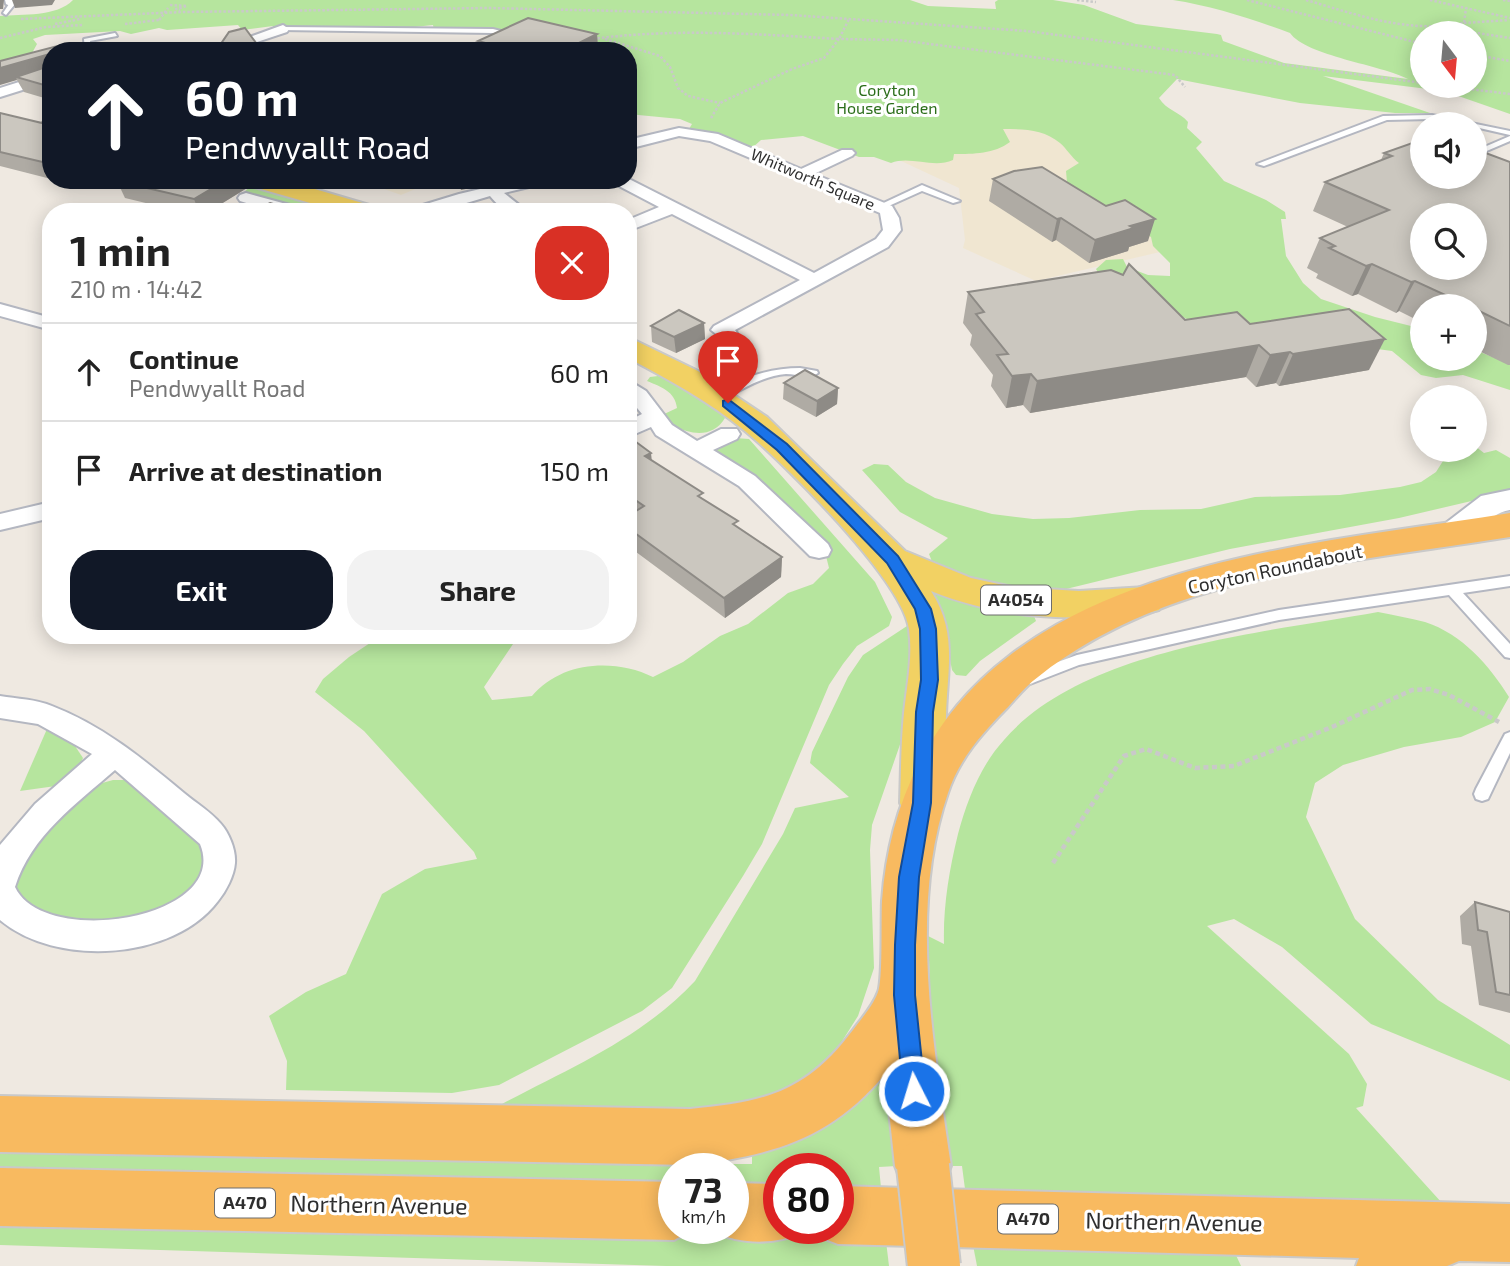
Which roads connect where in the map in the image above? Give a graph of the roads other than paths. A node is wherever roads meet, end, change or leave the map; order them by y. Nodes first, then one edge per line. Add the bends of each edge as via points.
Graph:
1 (283, 29) joint
2 (115, 34) dead end
3 (513, 39) edge
4 (87, 42) edge
5 (248, 42) edge
6 (42, 79) edge
7 (0, 93) edge
8 (1410, 117) edge
9 (1487, 127) edge
10 (1510, 133) edge
11 (1510, 138) edge
12 (637, 142) edge
13 (1487, 149) edge
14 (847, 153) dead end
15 (1261, 164) dead end
16 (802, 174) junction
17 (250, 189) edge
18 (502, 189) edge
19 (637, 189) edge
20 (494, 191) junction
21 (956, 201) dead end
22 (277, 203) edge
23 (320, 203) edge
24 (441, 203) edge
25 (504, 203) edge
26 (673, 207) junction
27 (879, 207) junction
28 (637, 222) edge
29 (814, 280) junction
30 (0, 310) edge
31 (42, 322) edge
32 (727, 333) dead end
33 (637, 351) edge
34 (813, 373) edge
35 (637, 393) edge
36 (719, 397) junction
37 (653, 417) junction
38 (637, 425) edge
39 (729, 434) dead end
40 (696, 450) junction
41 (1510, 500) edge
42 (42, 512) edge
43 (0, 522) edge
44 (1510, 525) edge
45 (1449, 536) junction
46 (819, 550) dead end
47 (892, 560) junction
48 (1510, 580) edge
49 (1452, 589) junction
50 (1146, 600) junction
51 (1508, 649) edge
52 (983, 703) junction
53 (0, 707) edge
54 (1510, 738) edge
55 (114, 753) junction
56 (1482, 794) dead end
57 (922, 803) junction
58 (0, 892) edge
59 (905, 995) junction
60 (0, 1124) edge
61 (0, 1197) edge
62 (658, 1211) edge
63 (854, 1215) edge
64 (1495, 1233) edge
65 (934, 1266) edge
66 (1386, 1266) edge

1 - 3 lane via 493,32
1 - 5 street
2 - 4 lane
6 - 7 street
8 - 15 lane via 1387,118
9 - 10 lane
11 - 13 lane
12 - 16 street, Whitworth Square via 684,133 713,137
14 - 16 street
16 - 27 street, Whitworth Square
17 - 22 street
17 - 23 main road
18 - 20 street
19 - 26 street
20 - 24 street
20 - 25 street
21 - 27 lane via 922,188
26 - 28 street
26 - 29 street
27 - 29 street, Whitworth Square via 891,218 892,230 882,243
29 - 32 street, Whitworth Square via 721,330
30 - 31 street
33 - 36 main road, A4054
34 - 36 lane via 771,371
35 - 37 street
36 - 47 main road, A4054 via 782,447
37 - 38 street
37 - 40 street via 664,430
39 - 40 street
40 - 46 street via 747,481
41 - 45 street via 1491,503
42 - 43 street
44 - 45 highway, Coryton Roundabout
45 - 50 highway, Coryton Roundabout via 1247,571
47 - 50 main road, A4054 via 970,591 1024,602 1069,607
47 - 57 main road, A4054 via 923,609 928,629 930,680
48 - 49 lane
49 - 51 lane
49 - 52 lane via 1279,615 1135,645 1032,677
50 - 52 highway, Coryton Roundabout via 1056,642 1018,669
52 - 57 highway, Coryton Roundabout via 939,762
53 - 55 street via 44,714
54 - 56 lane
55 - 58 street via 24,836 10,854
55 - 58 street via 211,834 218,845 218,869 203,896 191,908 151,929 82,935 50,930 24,918 10,909
57 - 59 highway, Coryton Roundabout via 906,905
59 - 60 highway via 886,1030 831,1093 774,1124 732,1132 690,1137
59 - 65 highway, Coryton Roundabout, bridge
61 - 62 highway, Northern Avenue / A470
63 - 64 highway, Northern Avenue / A470
64 - 66 highway via 1441,1238 1408,1250

